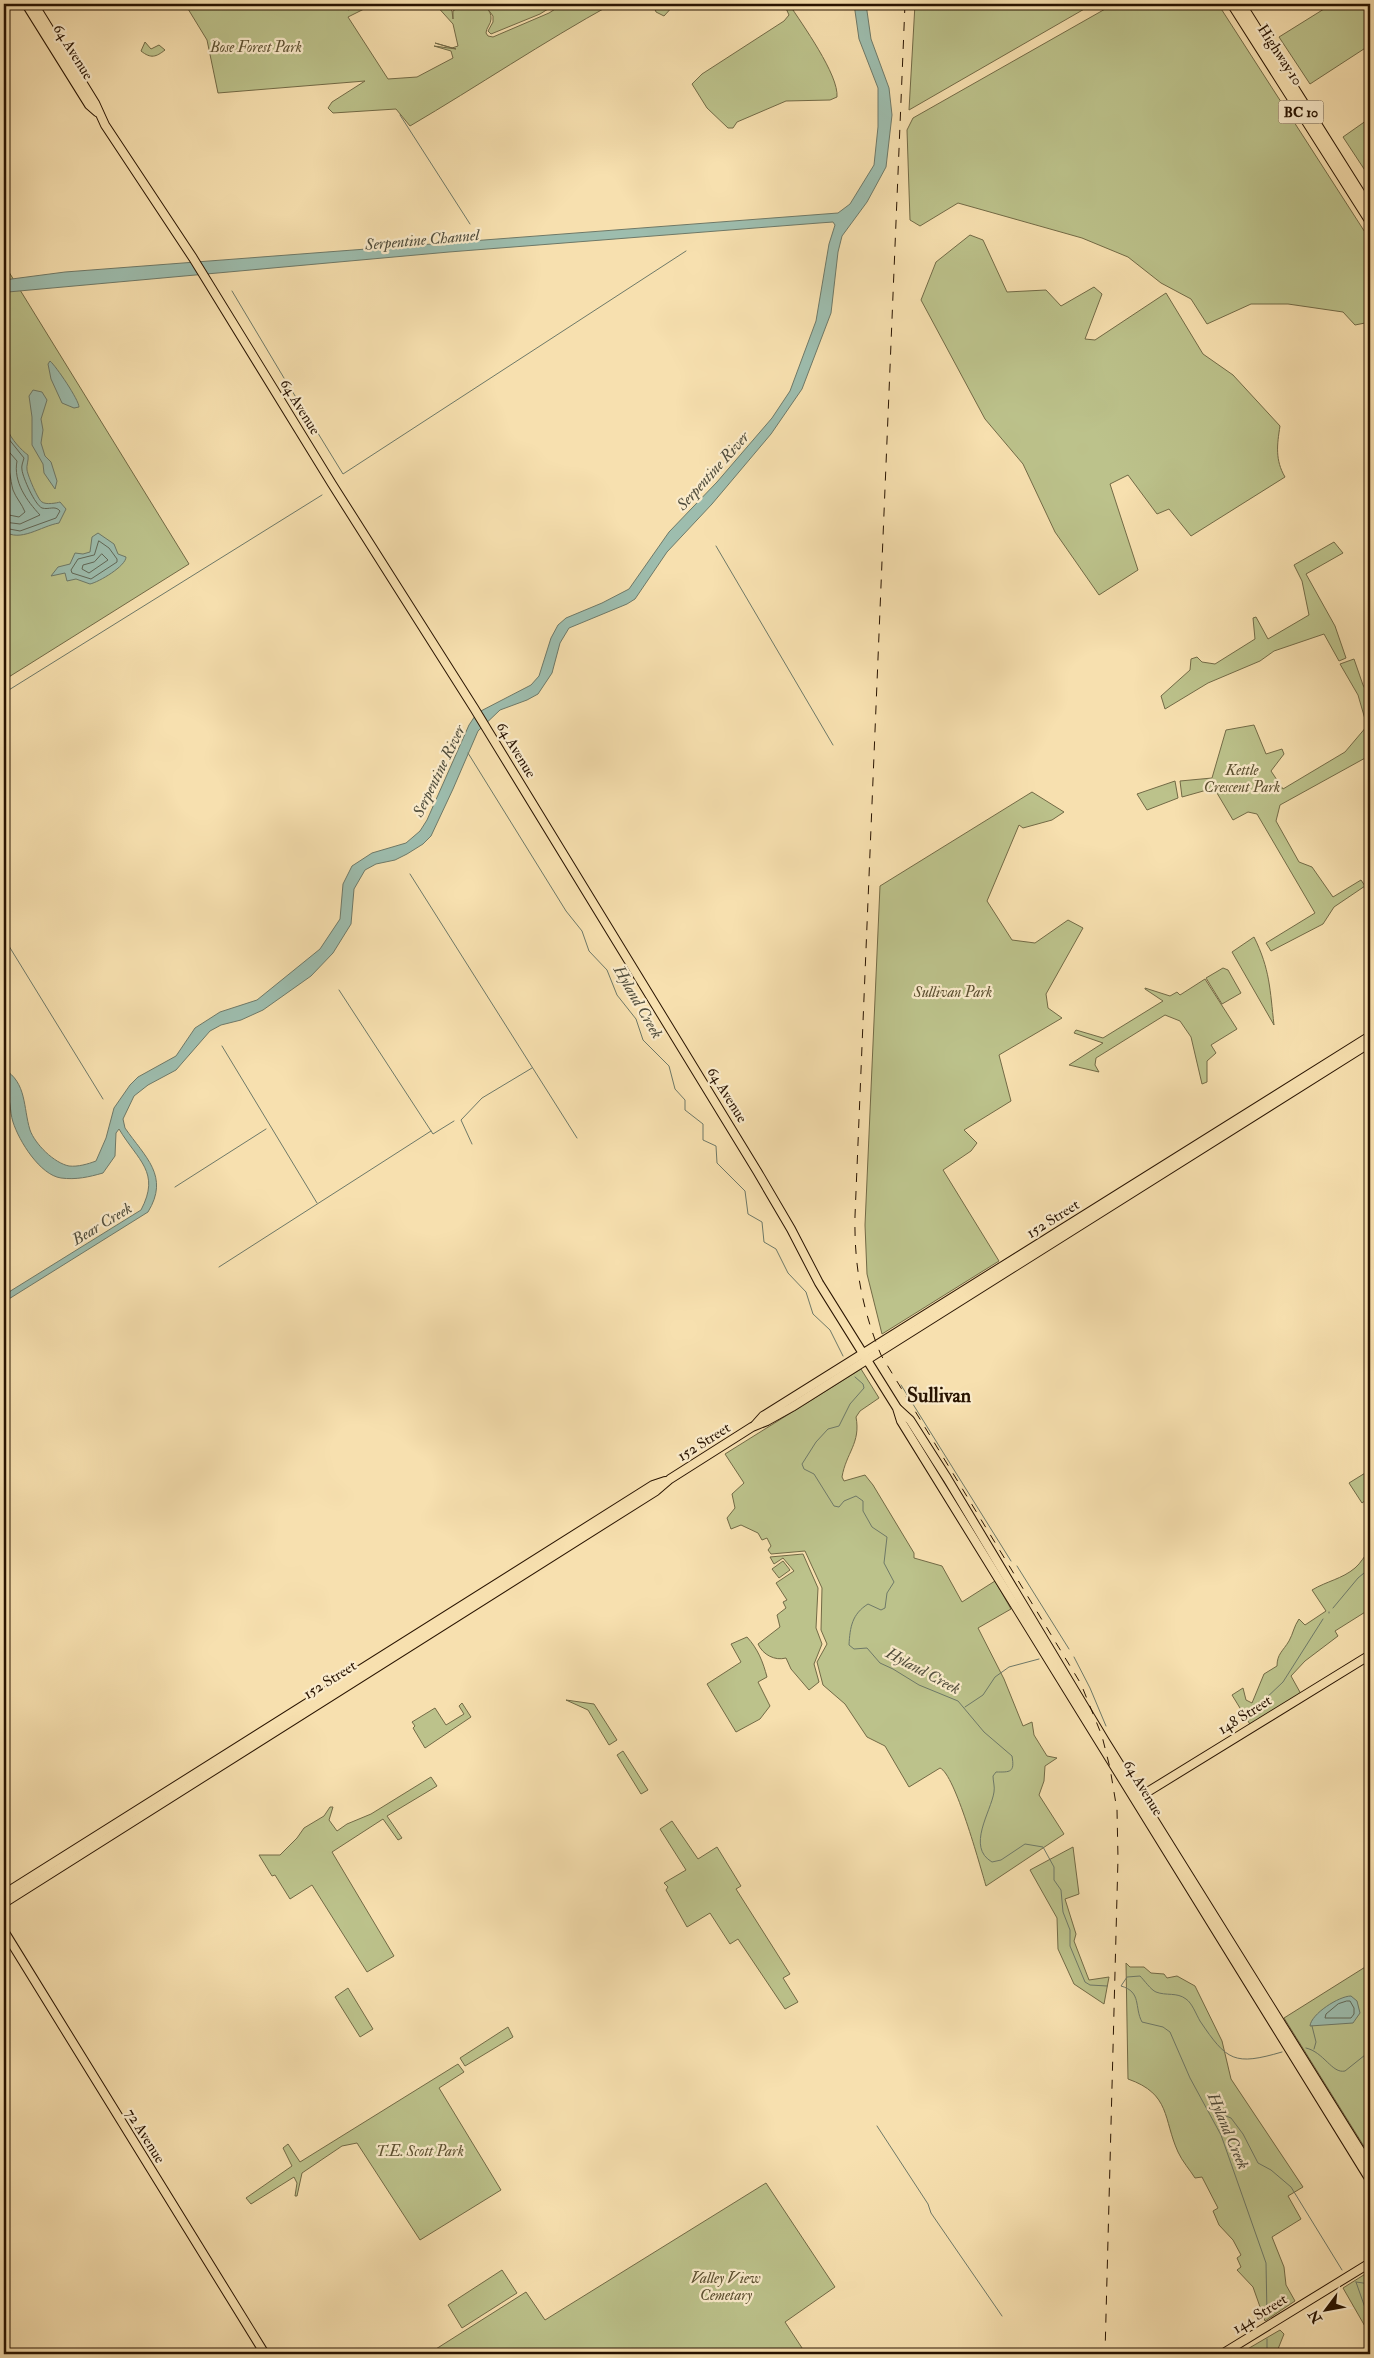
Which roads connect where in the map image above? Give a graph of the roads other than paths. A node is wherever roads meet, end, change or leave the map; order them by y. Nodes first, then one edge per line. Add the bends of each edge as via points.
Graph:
1 (26, 4) edge
2 (34, 4) edge
3 (1232, 4) edge
4 (1241, 4) edge
5 (43, 31) junction
6 (83, 84) junction
7 (98, 114) junction
8 (1370, 209) edge
9 (1370, 222) edge
10 (1370, 1036) edge
11 (1370, 1043) edge
12 (864, 1356) junction
13 (670, 1480) junction
14 (1370, 1654) edge
15 (178, 1785) junction
16 (1137, 1798) junction
17 (154, 1808) junction
18 (4, 1894) edge
19 (4, 1903) edge
20 (4, 1930) edge
21 (1335, 2123) junction
22 (1359, 2149) junction
23 (1359, 2160) junction
24 (1370, 2166) edge
25 (1370, 2173) edge
26 (1370, 2180) edge
27 (1370, 2257) edge
28 (1370, 2263) edge
29 (1313, 2297) junction
30 (265, 2354) edge
31 (1222, 2354) edge

1 - 5 main road, 64 Avenue
2 - 6 main road, 64 Avenue
3 - 9 highway, Highway 10 / BC 10
4 - 8 highway, Highway 10 / BC 10
5 - 6 main road via 51,37
5 - 7 main road, 64 Avenue via 89,105
6 - 7 main road, 64 Avenue
7 - 12 main road, 64 Avenue via 207,280 322,469 486,727 767,1186 819,1284
10 - 12 main road, 152 Street
11 - 12 main road, 152 Street
12 - 13 main road, 152 Street via 763,1416 752,1427
12 - 16 main road, 64 Avenue
13 - 15 main road, 152 Street via 638,1495
13 - 17 main road, 152 Street
14 - 16 main road, 148 Street
15 - 17 main road
15 - 18 main road, 152 Street
16 - 21 main road, 64 Avenue
16 - 22 main road, 64 Avenue
17 - 19 main road, 152 Street
20 - 30 main road, 72 Avenue
21 - 22 main road
21 - 23 main road, 64 Avenue
22 - 24 main road, 64 Avenue
23 - 25 main road
23 - 26 main road, 64 Avenue
27 - 29 main road, 144 Street via 1314,2293
28 - 29 main road, 144 Street
29 - 31 main road, 144 Street

